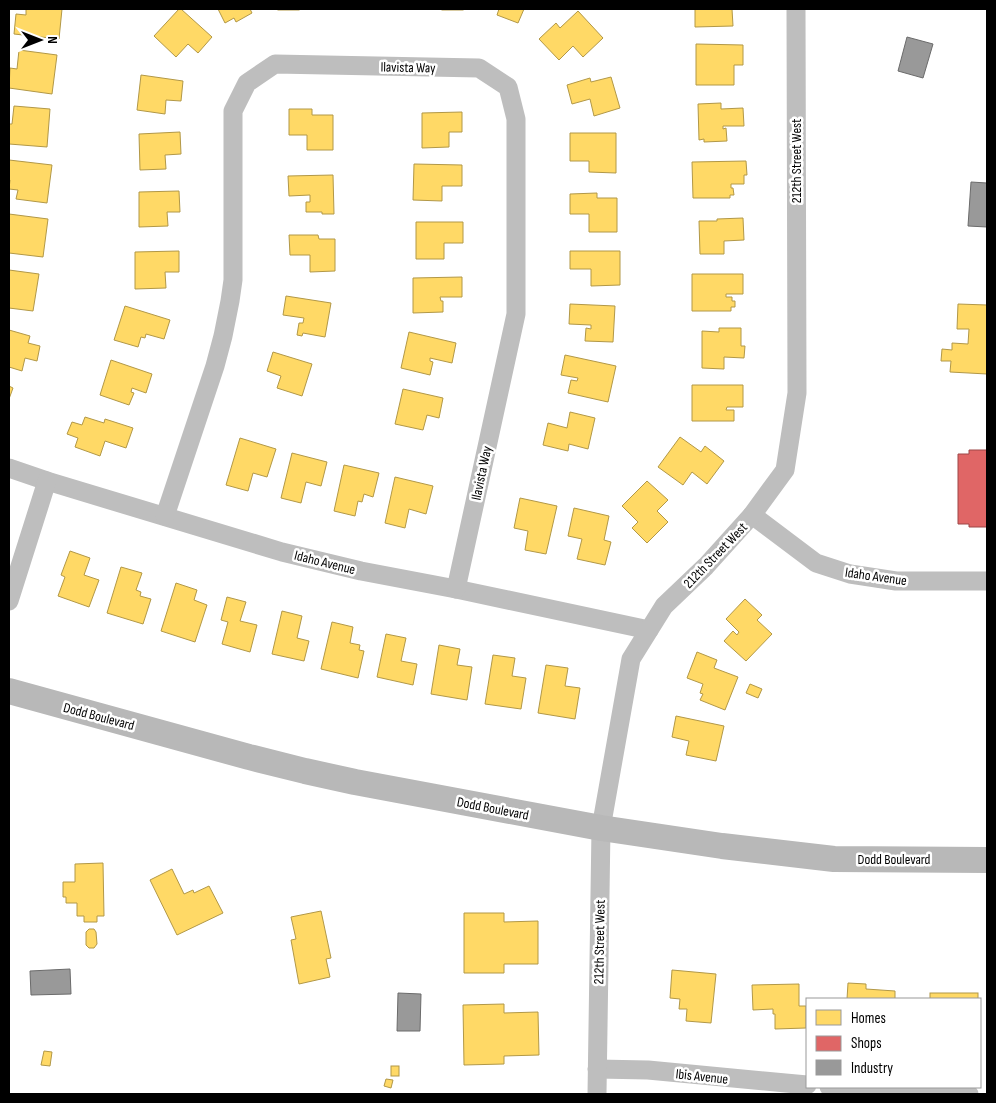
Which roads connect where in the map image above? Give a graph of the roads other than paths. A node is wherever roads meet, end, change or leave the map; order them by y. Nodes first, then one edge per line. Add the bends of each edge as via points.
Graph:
1 (796, 9) edge
2 (9, 468) edge
3 (46, 481) junction
4 (752, 515) junction
5 (165, 516) junction
6 (987, 581) edge
7 (456, 589) junction
8 (9, 600) edge
9 (649, 630) junction
10 (9, 691) edge
11 (601, 828) junction
12 (987, 860) edge
13 (597, 1069) junction
14 (806, 1085) edge
15 (849, 1088) edge
16 (597, 1094) edge
17 (970, 1094) edge

1 - 4 street, 212th Street West via 797,393 785,470
2 - 3 street, Idaho Avenue
3 - 5 street, Idaho Avenue
3 - 8 street
4 - 6 street, Idaho Avenue via 816,563 850,574 896,581
4 - 9 street, 212th Street West via 664,606
5 - 7 street, Idaho Avenue via 282,552
5 - 7 street, Ilavista Way via 215,366 230,301 233,280 233,111 247,83 275,64 479,68 508,87 516,119 516,314
7 - 9 street, Idaho Avenue
9 - 11 street, 212th Street West via 631,659
10 - 11 main road, Dodd Boulevard via 305,771
11 - 12 main road, Dodd Boulevard via 834,859
11 - 13 street, 212th Street West
13 - 14 street, Ibis Avenue via 648,1070
13 - 16 street, 212th Street West
15 - 17 street

